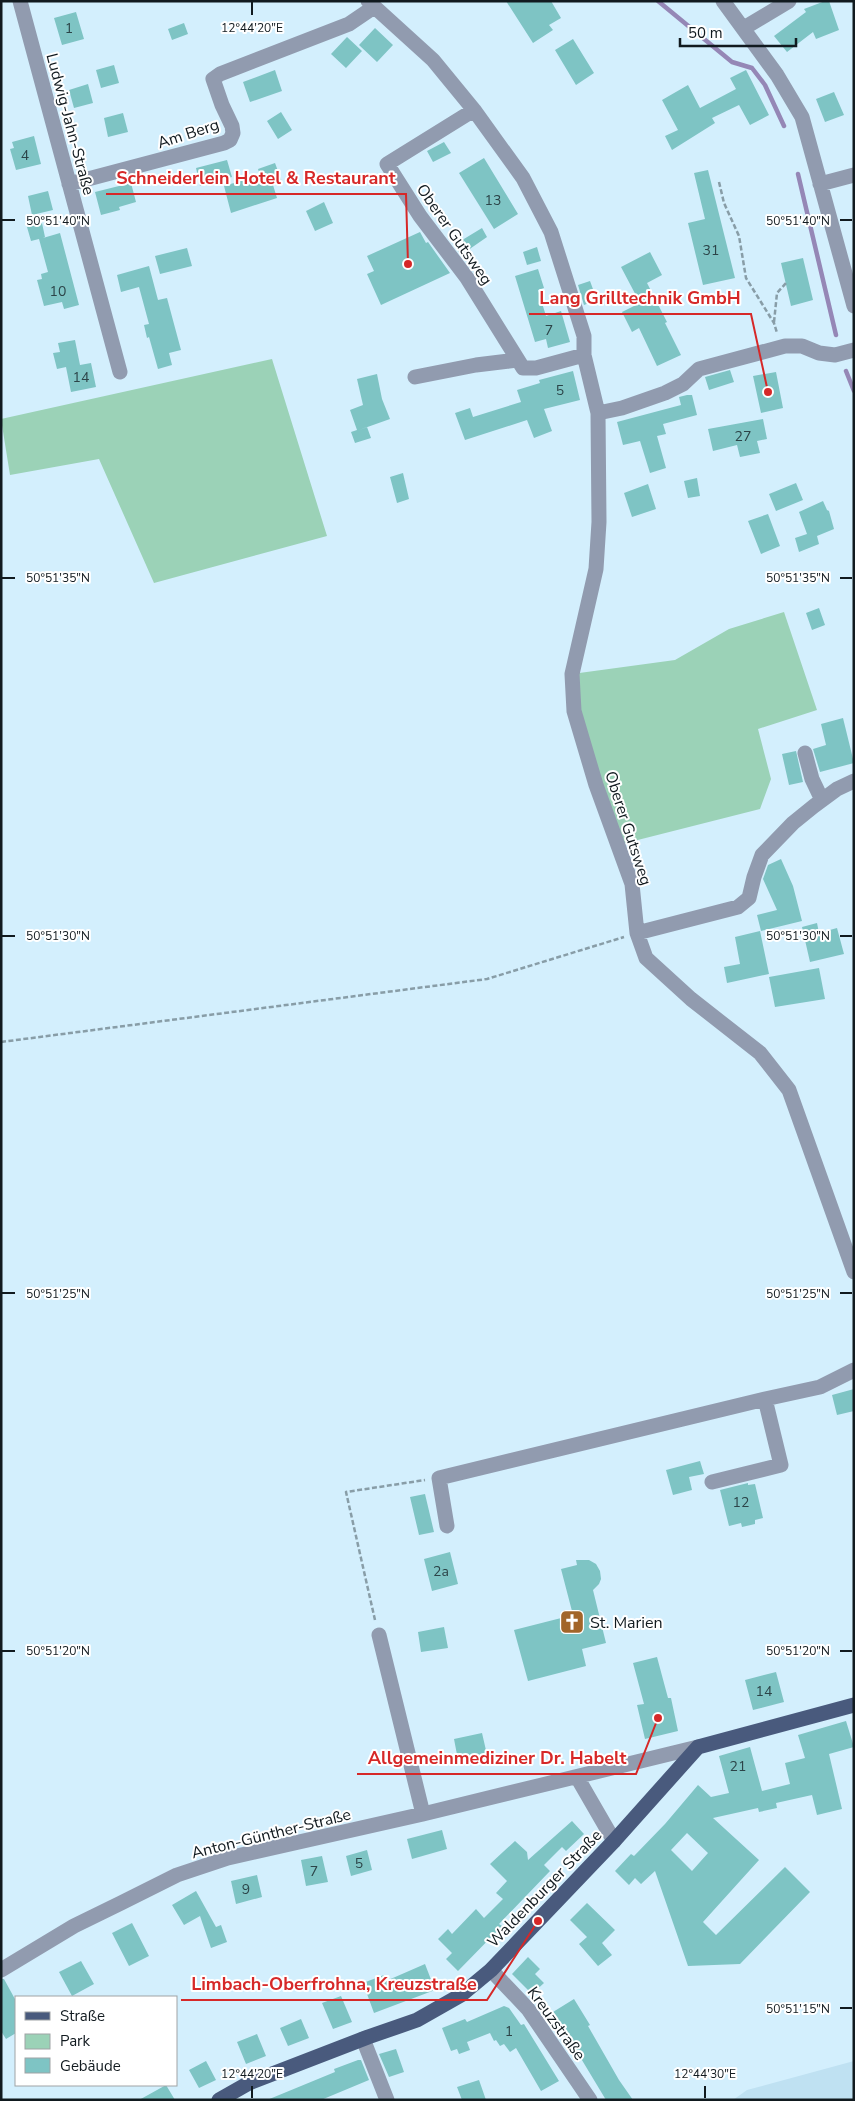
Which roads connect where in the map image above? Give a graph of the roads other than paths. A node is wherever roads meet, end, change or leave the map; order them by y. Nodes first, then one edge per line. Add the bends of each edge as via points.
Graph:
1 (20, 1) edge
2 (723, 1) edge
3 (789, 1) edge
4 (371, 4) edge
5 (744, 28) junction
6 (474, 110) junction
7 (854, 175) edge
8 (69, 184) junction
9 (820, 184) junction
10 (854, 306) edge
11 (854, 350) edge
12 (584, 355) junction
13 (517, 360) junction
14 (120, 372) dead end
15 (415, 378) dead end
16 (598, 413) junction
17 (805, 753) dead end
18 (854, 781) edge
19 (822, 800) junction
20 (637, 933) junction
21 (854, 1272) edge
22 (854, 1370) edge
23 (765, 1400) junction
24 (712, 1482) dead end
25 (447, 1526) dead end
26 (379, 1635) road end
27 (853, 1707) edge
28 (698, 1747) junction
29 (577, 1777) junction
30 (423, 1814) junction
31 (614, 1841) junction
32 (1, 1970) edge
33 (491, 1970) junction
34 (363, 2039) junction
35 (219, 2100) edge
36 (386, 2100) edge
37 (590, 2100) edge

1 - 8 street, Ludwig-Jahn-Straße
2 - 5 street
3 - 5 street
4 - 6 street, Oberer Gutsweg via 433,60
4 - 8 street, Am Berg via 350,24 213,79 232,126 230,140
5 - 9 street via 802,117
6 - 12 street, Oberer Gutsweg via 523,178 551,232 584,336
6 - 13 street, Oberer Gutsweg via 387,164 420,216 467,278
7 - 9 street
8 - 14 street, Ludwig-Jahn-Straße
9 - 10 street
11 - 16 street via 835,354 819,353 802,346 781,347 698,369 683,384 665,393
12 - 13 street via 536,368 523,368
12 - 16 street, Oberer Gutsweg
13 - 15 street
16 - 20 street, Oberer Gutsweg via 596,569 572,674 574,711 596,785 632,884
17 - 19 street
18 - 19 street
19 - 20 street via 793,823 762,855 749,898 738,907
20 - 21 street, Oberer Gutsweg via 646,958 691,999 760,1053 789,1090
22 - 23 street via 820,1387
23 - 24 street via 780,1465
23 - 25 street via 439,1478
26 - 30 street
27 - 28 main road
28 - 29 street, Anton-Günther-Straße
28 - 31 main road, Waldenburger Straße
29 - 30 street, Anton-Günther-Straße
29 - 31 street
30 - 32 street, Anton-Günther-Straße via 228,1858 177,1875 74,1926
31 - 33 main road, Waldenburger Straße
33 - 34 main road, Waldenburger Straße via 461,1995 417,2020
33 - 37 street, Kreuzstraße via 528,2009
34 - 35 main road, Waldenburger Straße via 249,2083
34 - 36 street

